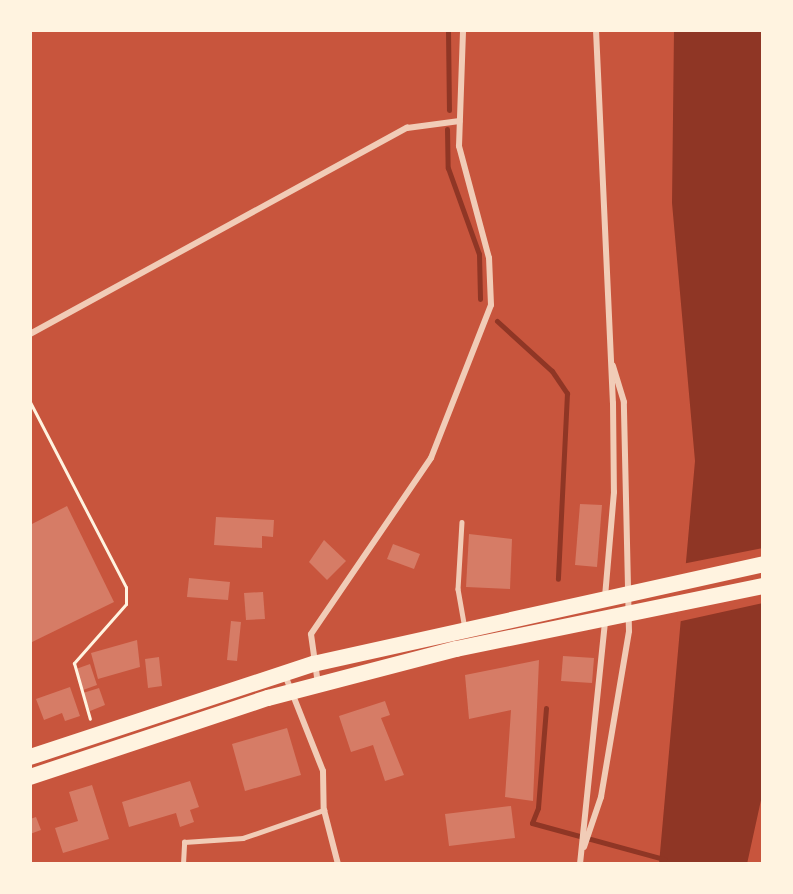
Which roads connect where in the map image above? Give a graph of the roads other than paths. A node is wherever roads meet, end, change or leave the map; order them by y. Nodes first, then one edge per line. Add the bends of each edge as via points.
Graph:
1 (463, 30) edge
2 (596, 30) edge
3 (460, 121) junction
4 (30, 334) edge
5 (609, 351) junction
6 (462, 522) dead end
7 (763, 564) edge
8 (763, 586) edge
9 (608, 596) junction
10 (608, 617) junction
11 (465, 627) junction
12 (313, 664) junction
13 (284, 672) junction
14 (318, 685) junction
15 (290, 692) junction
16 (30, 757) edge
17 (30, 777) edge
18 (324, 810) junction
19 (581, 856) junction
20 (183, 864) edge
21 (338, 864) edge
22 (580, 864) edge

1 - 3 street
2 - 5 street
3 - 4 street via 407,128
3 - 12 street via 459,146 489,258 491,305 431,458 311,634
5 - 9 street via 615,492
5 - 19 street via 624,402 629,631 601,798
6 - 11 lane via 458,589
7 - 9 highway
8 - 10 highway
9 - 10 street
9 - 11 highway
10 - 14 highway
10 - 19 street
11 - 12 highway
12 - 13 highway
12 - 14 street
13 - 15 street
13 - 16 highway
14 - 15 highway
15 - 17 highway
15 - 18 street via 322,771
18 - 20 lane via 243,838 184,842
18 - 21 street
19 - 22 street

